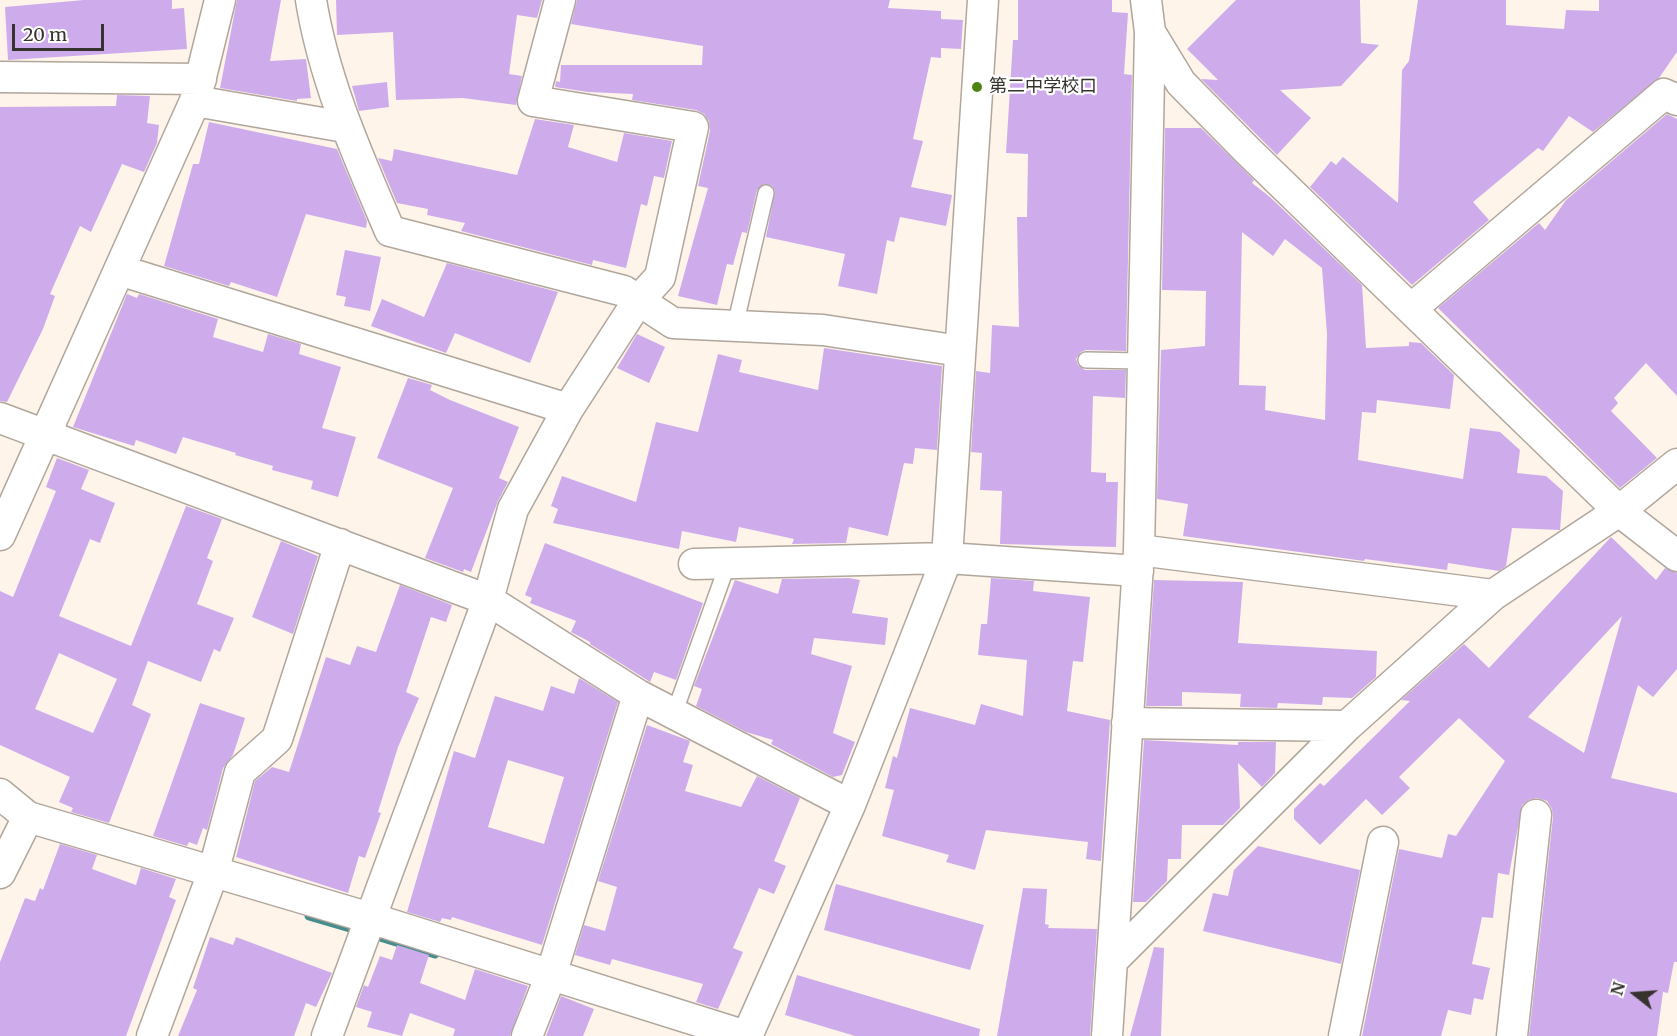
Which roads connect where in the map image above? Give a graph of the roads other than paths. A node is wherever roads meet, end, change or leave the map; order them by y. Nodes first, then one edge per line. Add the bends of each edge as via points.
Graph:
1 (220, 0) edge
2 (311, 0) edge
3 (560, 0) edge
4 (983, 0) edge
5 (1146, 0) edge
6 (1150, 32) junction
7 (0, 76) edge
8 (198, 90) junction
9 (1677, 100) edge
10 (345, 127) junction
11 (766, 193) dead end
12 (119, 270) junction
13 (638, 301) junction
14 (1411, 309) junction
15 (735, 326) junction
16 (960, 351) junction
17 (1086, 360) dead end
18 (1143, 361) junction
19 (568, 409) junction
20 (0, 418) edge
21 (46, 434) junction
22 (1677, 464) edge
23 (1619, 510) junction
24 (0, 535) edge
25 (340, 544) junction
26 (1677, 556) edge
27 (947, 558) junction
28 (1138, 561) junction
29 (728, 563) junction
30 (693, 564) dead end
31 (1492, 595) junction
32 (488, 600) junction
33 (638, 695) junction
34 (674, 714) junction
35 (1127, 723) junction
36 (1347, 726) junction
37 (0, 794) edge
38 (850, 805) junction
39 (1536, 815) dead end
40 (28, 816) junction
41 (1383, 842) dead end
42 (0, 873) edge
43 (213, 873) junction
44 (370, 918) junction
45 (1114, 959) junction
46 (551, 975) junction
47 (152, 1036) edge
48 (327, 1036) edge
49 (527, 1036) edge
50 (746, 1036) edge
51 (1107, 1036) edge
52 (1344, 1036) edge
53 (1512, 1036) edge

1 - 8 street
2 - 10 street via 316,35
3 - 13 street via 533,101 693,127 660,277
4 - 16 street
5 - 6 street
6 - 14 street via 1181,83
6 - 18 street
7 - 8 street
8 - 10 street
8 - 12 street
9 - 14 street via 1664,94
10 - 13 street via 390,231 624,291
11 - 15 lane
12 - 19 street
12 - 21 street
13 - 15 street via 673,323
13 - 19 street
14 - 23 street
15 - 16 street via 823,330
16 - 27 street
17 - 18 lane
18 - 28 street
19 - 32 street via 513,509
20 - 21 street
21 - 24 street
21 - 25 street
22 - 23 street
23 - 26 street
23 - 31 street
25 - 32 street
25 - 43 street via 277,738 240,772
27 - 28 street
27 - 29 street
27 - 38 street
28 - 31 street
28 - 35 street
29 - 30 street
29 - 34 lane
31 - 36 street
32 - 33 street
32 - 44 street
33 - 34 street
33 - 46 street
34 - 38 street
35 - 36 street
35 - 45 street
36 - 45 street
37 - 40 street
38 - 50 street
39 - 53 street
40 - 42 street
40 - 43 street
41 - 52 street
43 - 44 street
43 - 47 street
44 - 46 street
44 - 48 street
45 - 51 street
46 - 49 street
46 - 50 street

